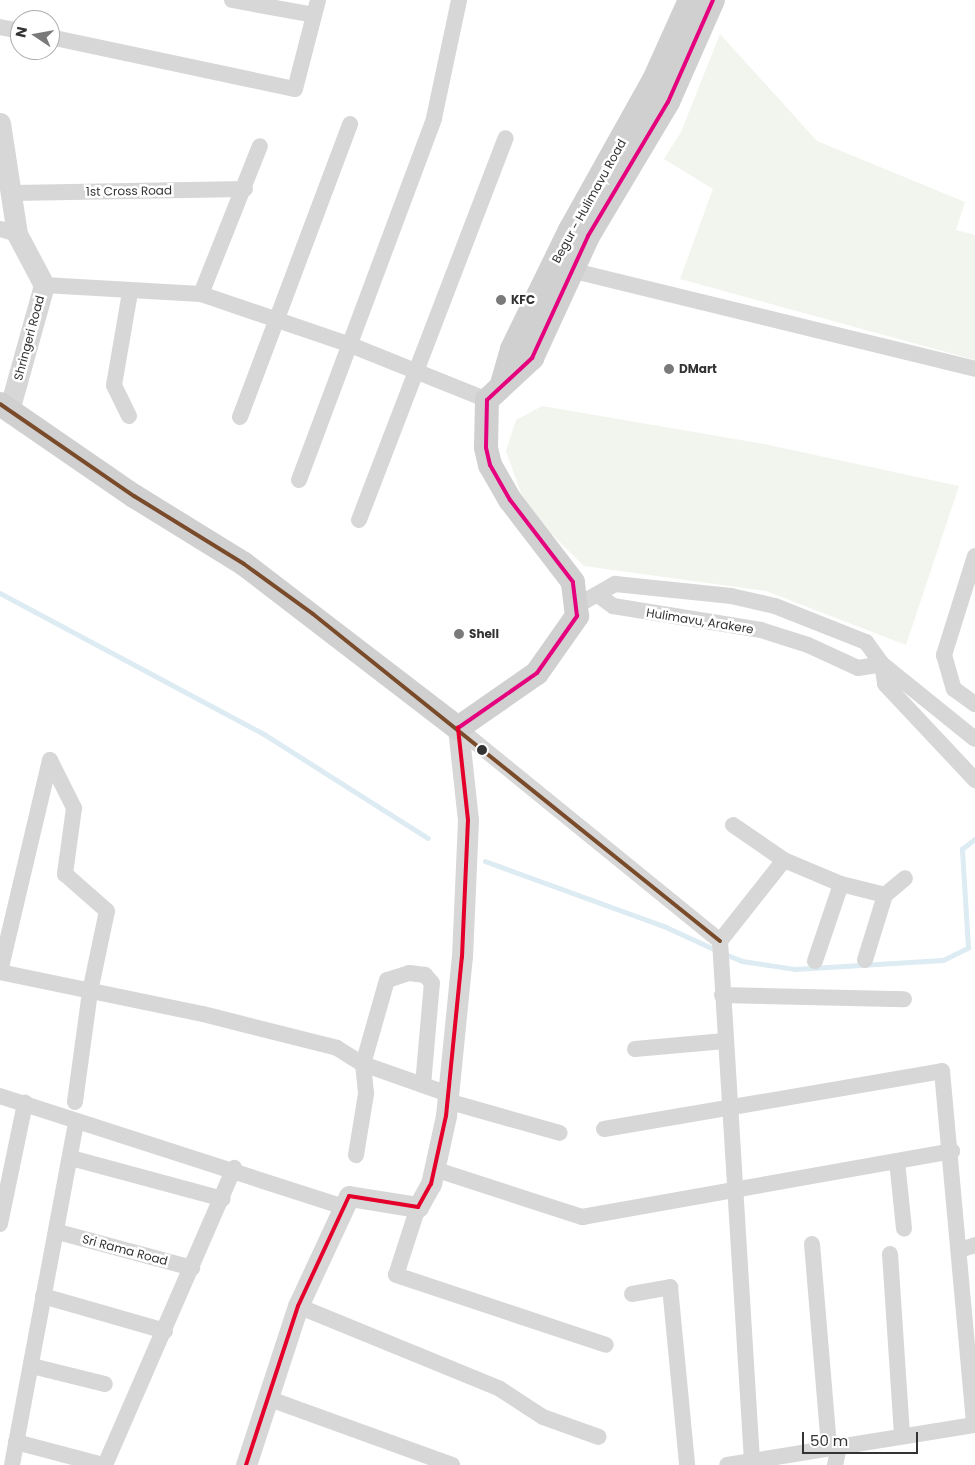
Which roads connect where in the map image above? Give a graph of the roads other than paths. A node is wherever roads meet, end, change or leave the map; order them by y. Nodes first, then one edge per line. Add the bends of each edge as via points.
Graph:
1 (232, 0) edge
2 (459, 0) edge
3 (690, 0) edge
4 (713, 0) edge
5 (316, 8) edge
6 (60, 39) edge
7 (0, 123) edge
8 (350, 124) dead end
9 (506, 138) dead end
10 (260, 146) dead end
11 (245, 189) junction
12 (13, 194) junction
13 (8, 232) edge
14 (562, 268) junction
15 (44, 286) junction
16 (130, 292) junction
17 (201, 294) junction
18 (276, 320) junction
19 (348, 344) junction
20 (975, 369) edge
21 (415, 371) junction
22 (495, 392) junction
23 (5, 407) edge
24 (129, 416) dead end
25 (240, 417) dead end
26 (299, 480) dead end
27 (359, 520) dead end
28 (975, 556) edge
29 (588, 600) junction
30 (882, 664) junction
31 (975, 704) edge
32 (458, 728) junction
33 (975, 739) edge
34 (975, 780) edge
35 (734, 825) dead end
36 (784, 860) junction
37 (905, 878) dead end
38 (841, 884) junction
39 (885, 895) junction
40 (720, 948) junction
41 (865, 960) dead end
42 (815, 961) dead end
43 (90, 992) junction
44 (722, 995) junction
45 (904, 999) dead end
46 (725, 1041) junction
47 (634, 1048) dead end
48 (363, 1064) junction
49 (423, 1085) junction
50 (0, 1096) edge
51 (448, 1098) junction
52 (75, 1102) dead end
53 (25, 1103) junction
54 (731, 1107) junction
55 (75, 1129) dead end
56 (604, 1129) dead end
57 (560, 1132) dead end
58 (952, 1151) junction
59 (356, 1156) dead end
60 (71, 1158) junction
61 (897, 1161) junction
62 (234, 1168) junction
63 (434, 1169) junction
64 (737, 1190) junction
65 (223, 1199) junction
66 (344, 1207) junction
67 (418, 1207) junction
68 (0, 1224) edge
69 (904, 1229) dead end
70 (58, 1232) junction
71 (812, 1244) dead end
72 (967, 1248) edge
73 (890, 1254) dead end
74 (192, 1268) junction
75 (632, 1294) dead end
76 (43, 1296) junction
77 (298, 1306) junction
78 (165, 1331) junction
79 (606, 1345) dead end
80 (32, 1366) junction
81 (105, 1384) dead end
82 (267, 1398) junction
83 (974, 1425) edge
84 (598, 1436) dead end
85 (902, 1436) junction
86 (16, 1442) junction
87 (834, 1448) junction
88 (752, 1461) junction
89 (12, 1465) edge
90 (104, 1465) edge
91 (246, 1465) edge
92 (452, 1465) edge
93 (687, 1465) edge
94 (727, 1465) edge
95 (835, 1465) edge

1 - 5 street
2 - 19 street via 434,118
3 - 14 main road, Begur - Hulimavu Road
4 - 14 main road, Begur - Hulimavu Road via 668,102 588,236
5 - 6 street via 294,89
7 - 12 street, Shringeri Road
8 - 18 street
9 - 21 street
10 - 11 street
11 - 12 street, 1st Cross Road
11 - 17 street
12 - 13 street, Shringeri Road
13 - 15 street, Shringeri Road
14 - 20 street
14 - 22 main road, Begur - Hulimavu Road via 512,349
15 - 16 street
15 - 23 street, Shringeri Road
16 - 17 street
16 - 24 street via 114,385
17 - 18 street
18 - 19 street
18 - 25 street
19 - 21 street
19 - 26 street
21 - 22 street
21 - 27 street
22 - 29 main road, Begur - Hulimavu Road via 486,447 490,464 510,500
23 - 32 main road via 134,496 244,564
28 - 31 street via 944,655 954,689
29 - 30 street, Hulimavu, Arakere via 668,618 761,630 808,645 858,668
29 - 30 street, Hulimavu, Arakere via 615,584 731,596 775,606 866,642
29 - 32 main road via 537,673
30 - 33 street
30 - 34 street via 885,684
32 - 40 street
32 - 51 street via 468,843
35 - 36 street
36 - 38 street
36 - 40 street
37 - 39 street
38 - 39 street
38 - 42 street
39 - 41 street
40 - 44 street
43 - 43 street via 0,972 50,760 74,808 65,874 107,911
43 - 48 street via 203,1014 338,1048
43 - 52 street
44 - 45 street
44 - 46 street
46 - 47 street
46 - 54 street
48 - 49 street
48 - 49 street via 387,980 409,973 425,975 432,983
48 - 59 street via 366,1094
49 - 51 street
50 - 53 street
51 - 57 street
51 - 63 street
53 - 62 street via 89,1126
53 - 68 street
54 - 56 street
54 - 58 street via 942,1071
54 - 64 street
55 - 60 street
58 - 61 street
58 - 72 street
60 - 65 street
60 - 70 street
61 - 64 street
61 - 69 street
62 - 65 street
62 - 66 street
63 - 64 street via 582,1218
63 - 67 street
64 - 88 street
65 - 74 street
66 - 67 street via 349,1196
66 - 77 street
67 - 79 street via 396,1275
70 - 74 street, Sri Rama Road
70 - 76 street
71 - 87 street
72 - 83 street
73 - 85 street
74 - 78 street
75 - 93 street via 670,1287
76 - 78 street
76 - 80 street
77 - 82 street
77 - 84 street via 500,1390 543,1417
78 - 90 street
80 - 81 street
80 - 86 street
82 - 91 street
82 - 92 street
83 - 85 street
85 - 87 street
86 - 89 street
86 - 90 street
87 - 88 street
87 - 95 street
88 - 94 street

